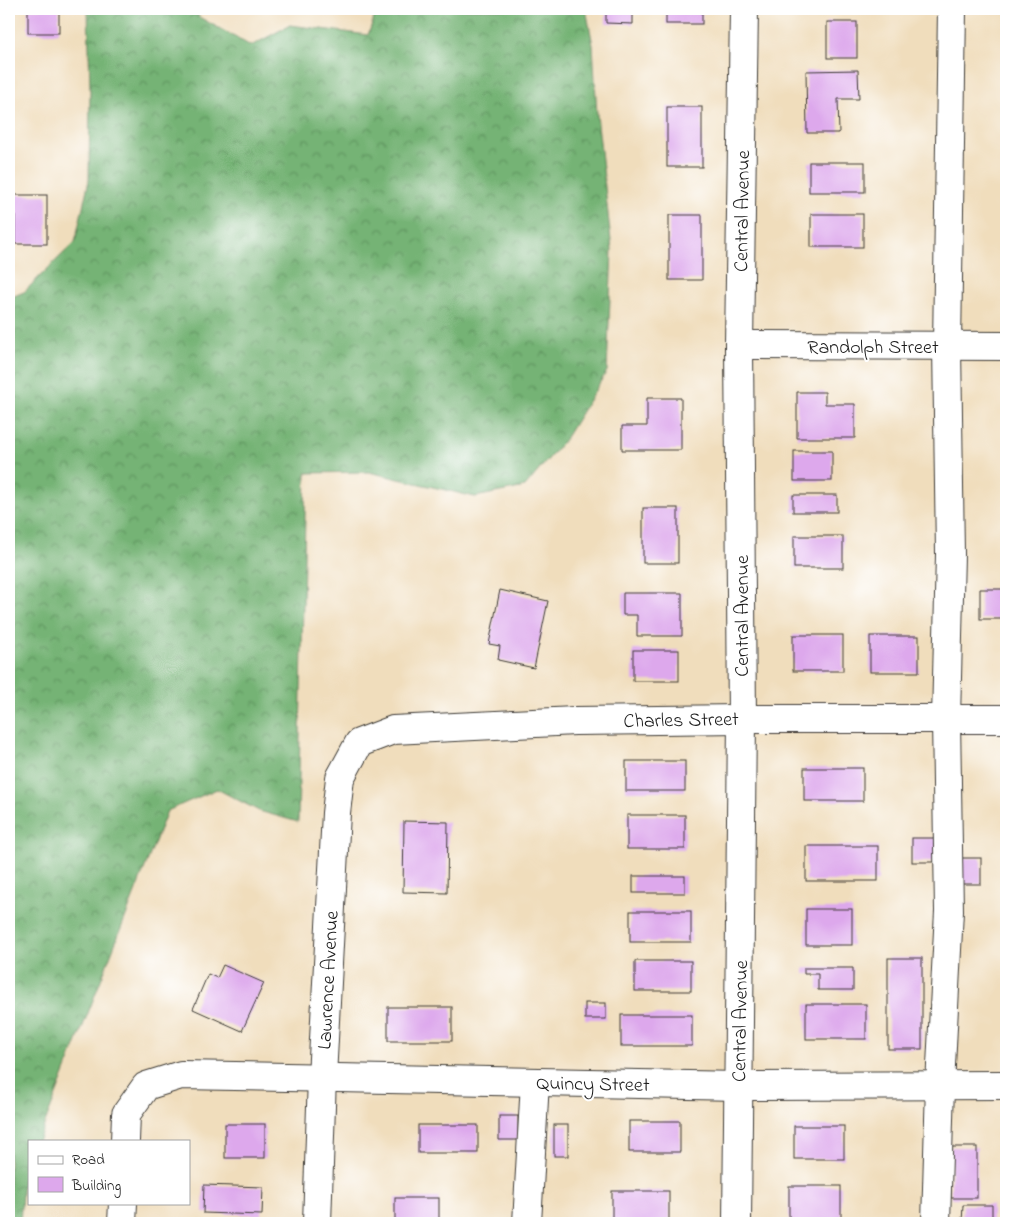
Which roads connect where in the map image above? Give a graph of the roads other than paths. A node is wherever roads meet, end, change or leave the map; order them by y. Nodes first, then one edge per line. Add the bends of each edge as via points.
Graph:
1 (744, 9) edge
2 (952, 9) edge
3 (739, 346) junction
4 (947, 346) junction
5 (1006, 346) edge
6 (742, 719) junction
7 (946, 719) junction
8 (1006, 719) edge
9 (359, 743) joint
10 (322, 1077) junction
11 (535, 1082) junction
12 (940, 1085) junction
13 (1006, 1085) edge
14 (739, 1086) junction
15 (125, 1140) edge
16 (123, 1204) edge
17 (122, 1223) edge
18 (317, 1223) edge
19 (527, 1223) edge
20 (737, 1223) edge
21 (936, 1223) edge

1 - 3 street, Central Avenue
2 - 4 street
3 - 4 street, Randolph Street
3 - 6 street, Central Avenue
4 - 5 street, Randolph Street
4 - 7 street via 950,554
6 - 7 street, Charles Street
6 - 9 street, Charles Street via 575,721 392,730
6 - 14 street, Central Avenue
7 - 8 street, Charles Street
7 - 12 street via 949,911
9 - 10 street, Lawrence Avenue via 340,778 336,813
10 - 11 street, Quincy Street
10 - 15 street, Quincy Street via 181,1075 146,1086 126,1114
10 - 18 street, Lawrence Avenue
11 - 14 street, Quincy Street
11 - 19 street
12 - 13 street, Quincy Street
12 - 14 street, Quincy Street
12 - 21 street
14 - 20 street, Central Avenue
16 - 17 street

